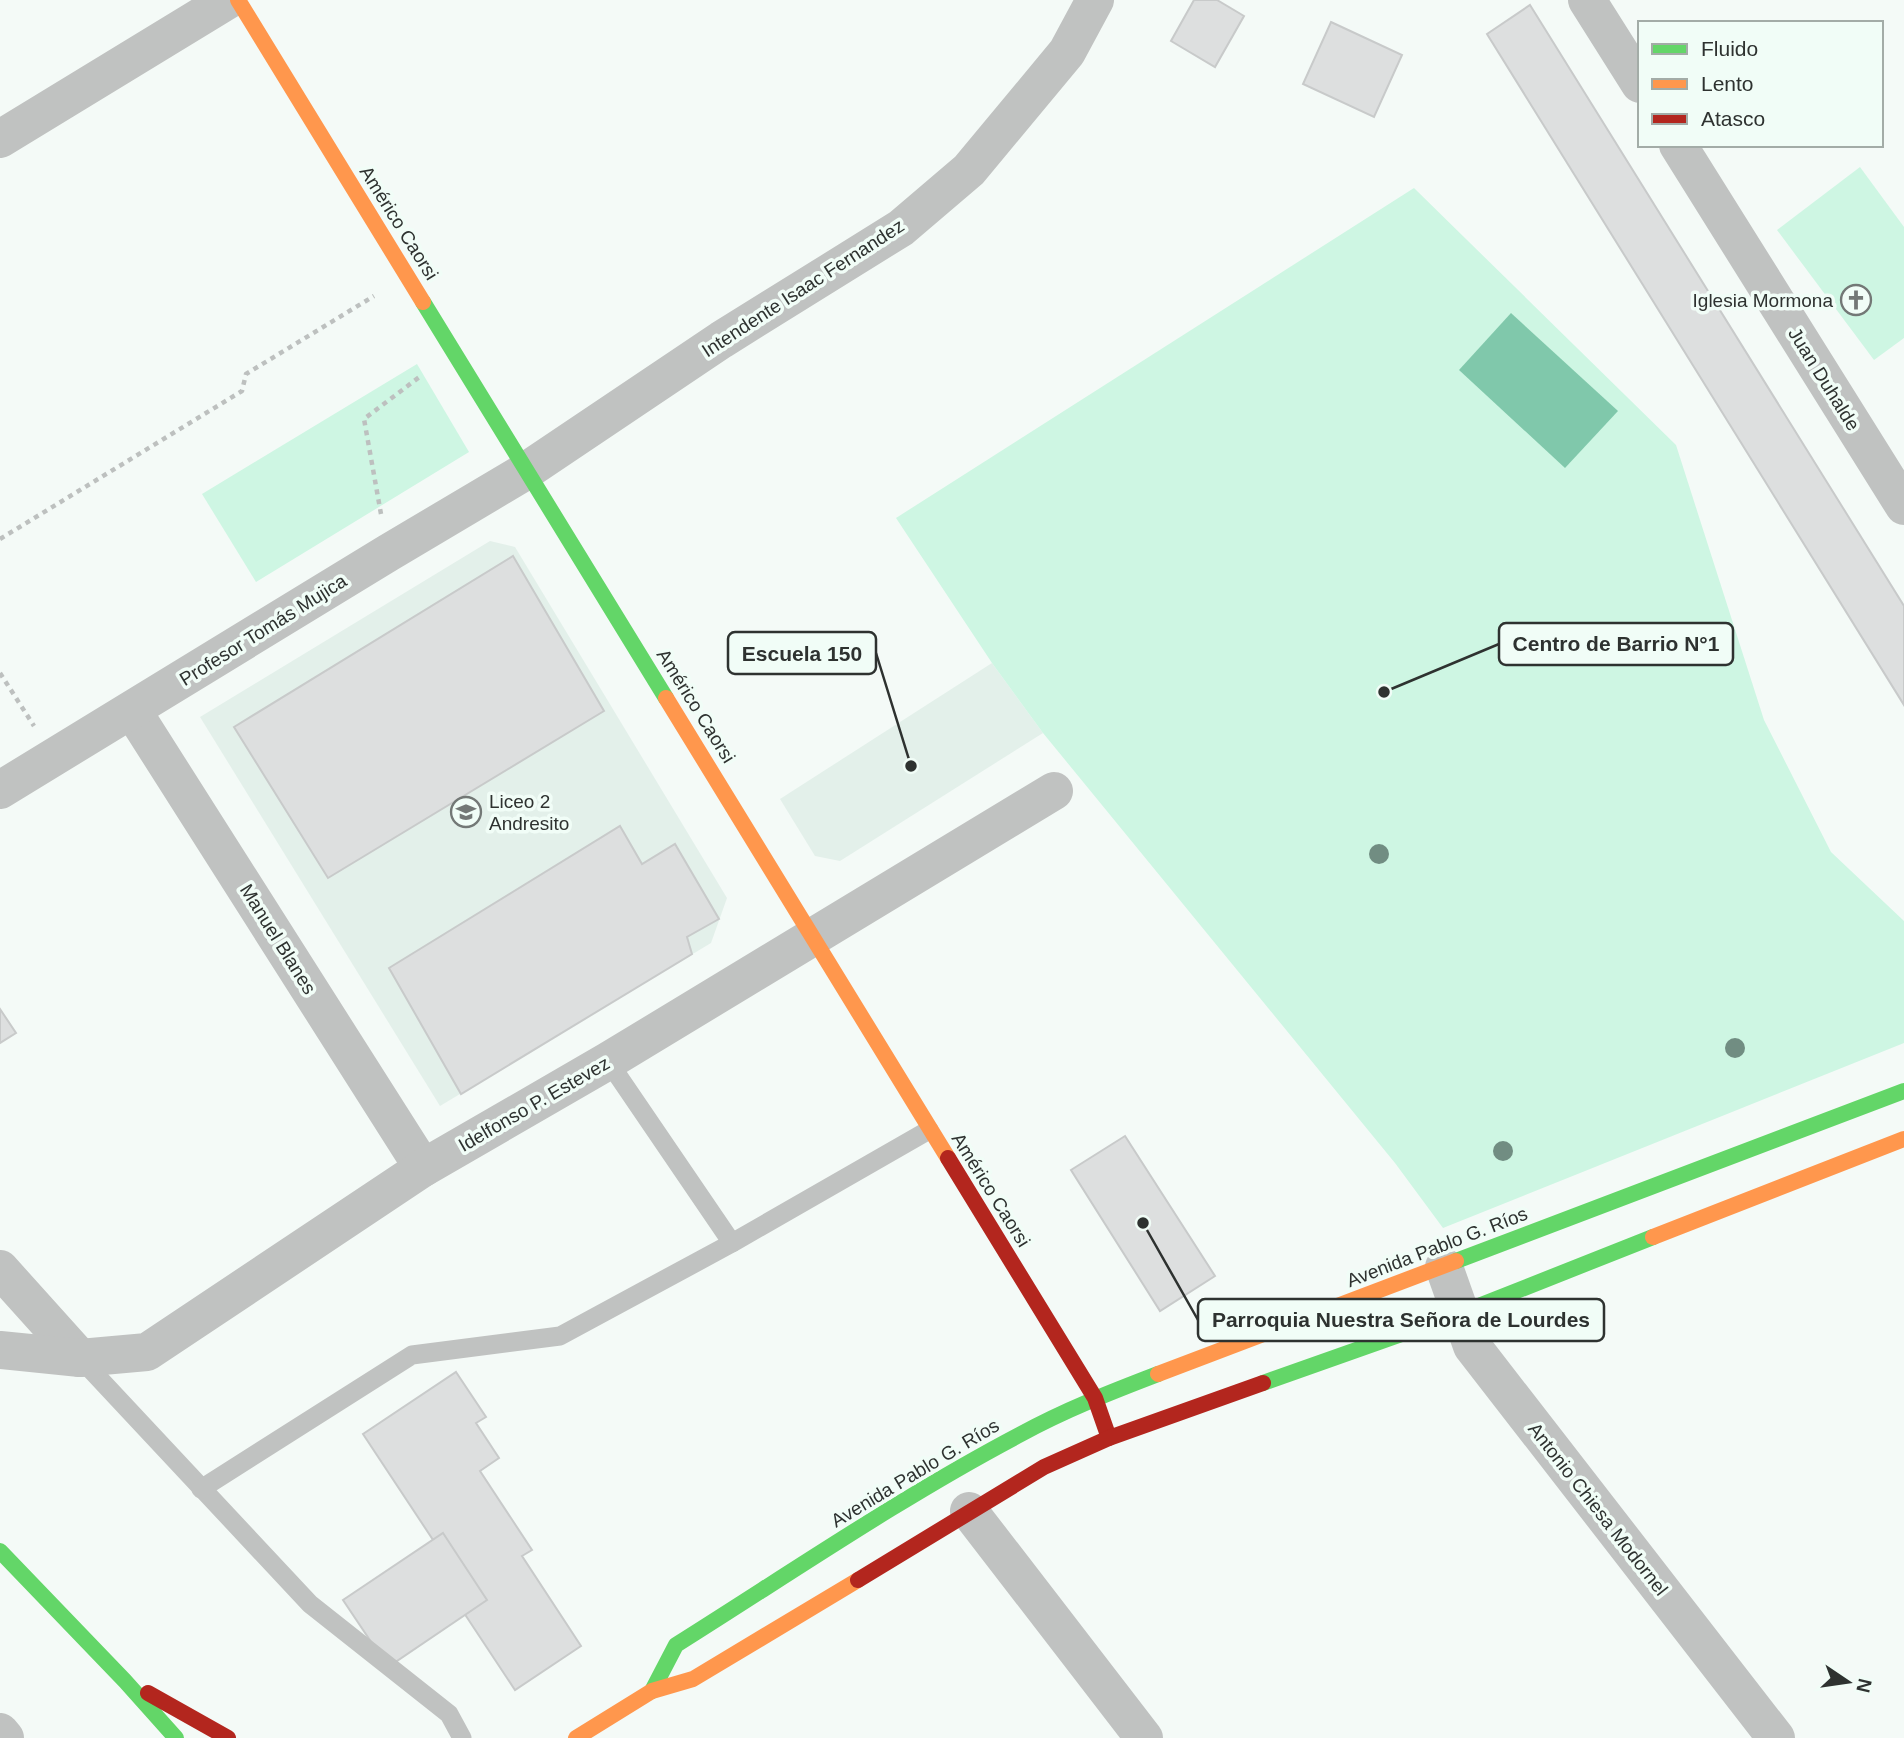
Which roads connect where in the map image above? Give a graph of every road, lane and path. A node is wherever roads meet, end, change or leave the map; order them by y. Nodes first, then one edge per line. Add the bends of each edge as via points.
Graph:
1 (228, 0) edge
2 (238, 0) edge
3 (1095, 0) edge
4 (1587, 0) edge
5 (1638, 81) edge
6 (0, 139) edge
7 (1679, 147) edge
8 (407, 276) junction
9 (454, 351) junction
10 (526, 471) junction
11 (1904, 506) edge
12 (0, 539) edge
13 (388, 553) junction
14 (0, 673) edge
15 (132, 710) junction
16 (53, 756) junction
17 (0, 790) edge
18 (1054, 791) dead end
19 (815, 937) junction
20 (608, 1061) junction
21 (1904, 1091) edge
22 (929, 1130) junction
23 (1904, 1139) edge
24 (423, 1168) junction
25 (732, 1242) junction
26 (1444, 1267) junction
27 (0, 1269) edge
28 (1461, 1313) junction
29 (0, 1350) edge
30 (80, 1358) junction
31 (1096, 1398) junction
32 (1110, 1438) junction
33 (201, 1489) junction
34 (970, 1510) junction
35 (0, 1551) edge
36 (125, 1681) junction
37 (652, 1691) junction
38 (142, 1727) dead end
39 (0, 1731) edge
40 (5, 1738) edge
41 (176, 1738) edge
42 (228, 1738) edge
43 (462, 1738) edge
44 (576, 1738) edge
45 (1144, 1738) edge
46 (1776, 1738) edge

1 - 6 street
2 - 8 main road, Américo Caorsi
3 - 10 street, Intendente Isaac Fernandez via 1067,52 969,170 901,228 720,340
4 - 5 street
7 - 11 street, Juan Duhalde
8 - 9 main road, Américo Caorsi
8 - 12 path via 246,374 242,391
9 - 10 main road, Américo Caorsi
9 - 13 path via 364,419
10 - 13 street, Profesor Tomás Mujica
10 - 19 main road, Américo Caorsi
13 - 15 street, Profesor Tomás Mujica
14 - 16 path
15 - 16 street, Profesor Tomás Mujica
15 - 24 street, Manuel Blanes
16 - 17 street, Profesor Tomás Mujica
18 - 19 street, Idelfonso P. Estevez
19 - 20 street, Idelfonso P. Estevez
19 - 22 main road, Américo Caorsi
20 - 24 street, Idelfonso P. Estevez
20 - 25 lane
21 - 26 main road, Avenida Pablo G. Ríos
22 - 25 lane
22 - 31 main road, Américo Caorsi
23 - 28 main road
24 - 30 street, Idelfonso P. Estevez via 146,1352
25 - 33 lane via 560,1336 412,1354
26 - 28 street, Antonio Chiesa Modornel
26 - 31 main road, Avenida Pablo G. Ríos
27 - 30 street
28 - 32 main road
28 - 46 street, Antonio Chiesa Modornel via 1472,1346
29 - 30 street, Idelfonso P. Estevez
30 - 33 lane
31 - 32 main road, Américo Caorsi
31 - 37 main road, Avenida Pablo G. Ríos via 952,1472 676,1645
32 - 34 main road via 1044,1467
33 - 43 lane via 310,1604 449,1714
34 - 37 main road via 693,1679
34 - 45 street
35 - 36 main road
36 - 38 main road
36 - 41 main road
36 - 42 main road
37 - 44 main road
39 - 40 street

